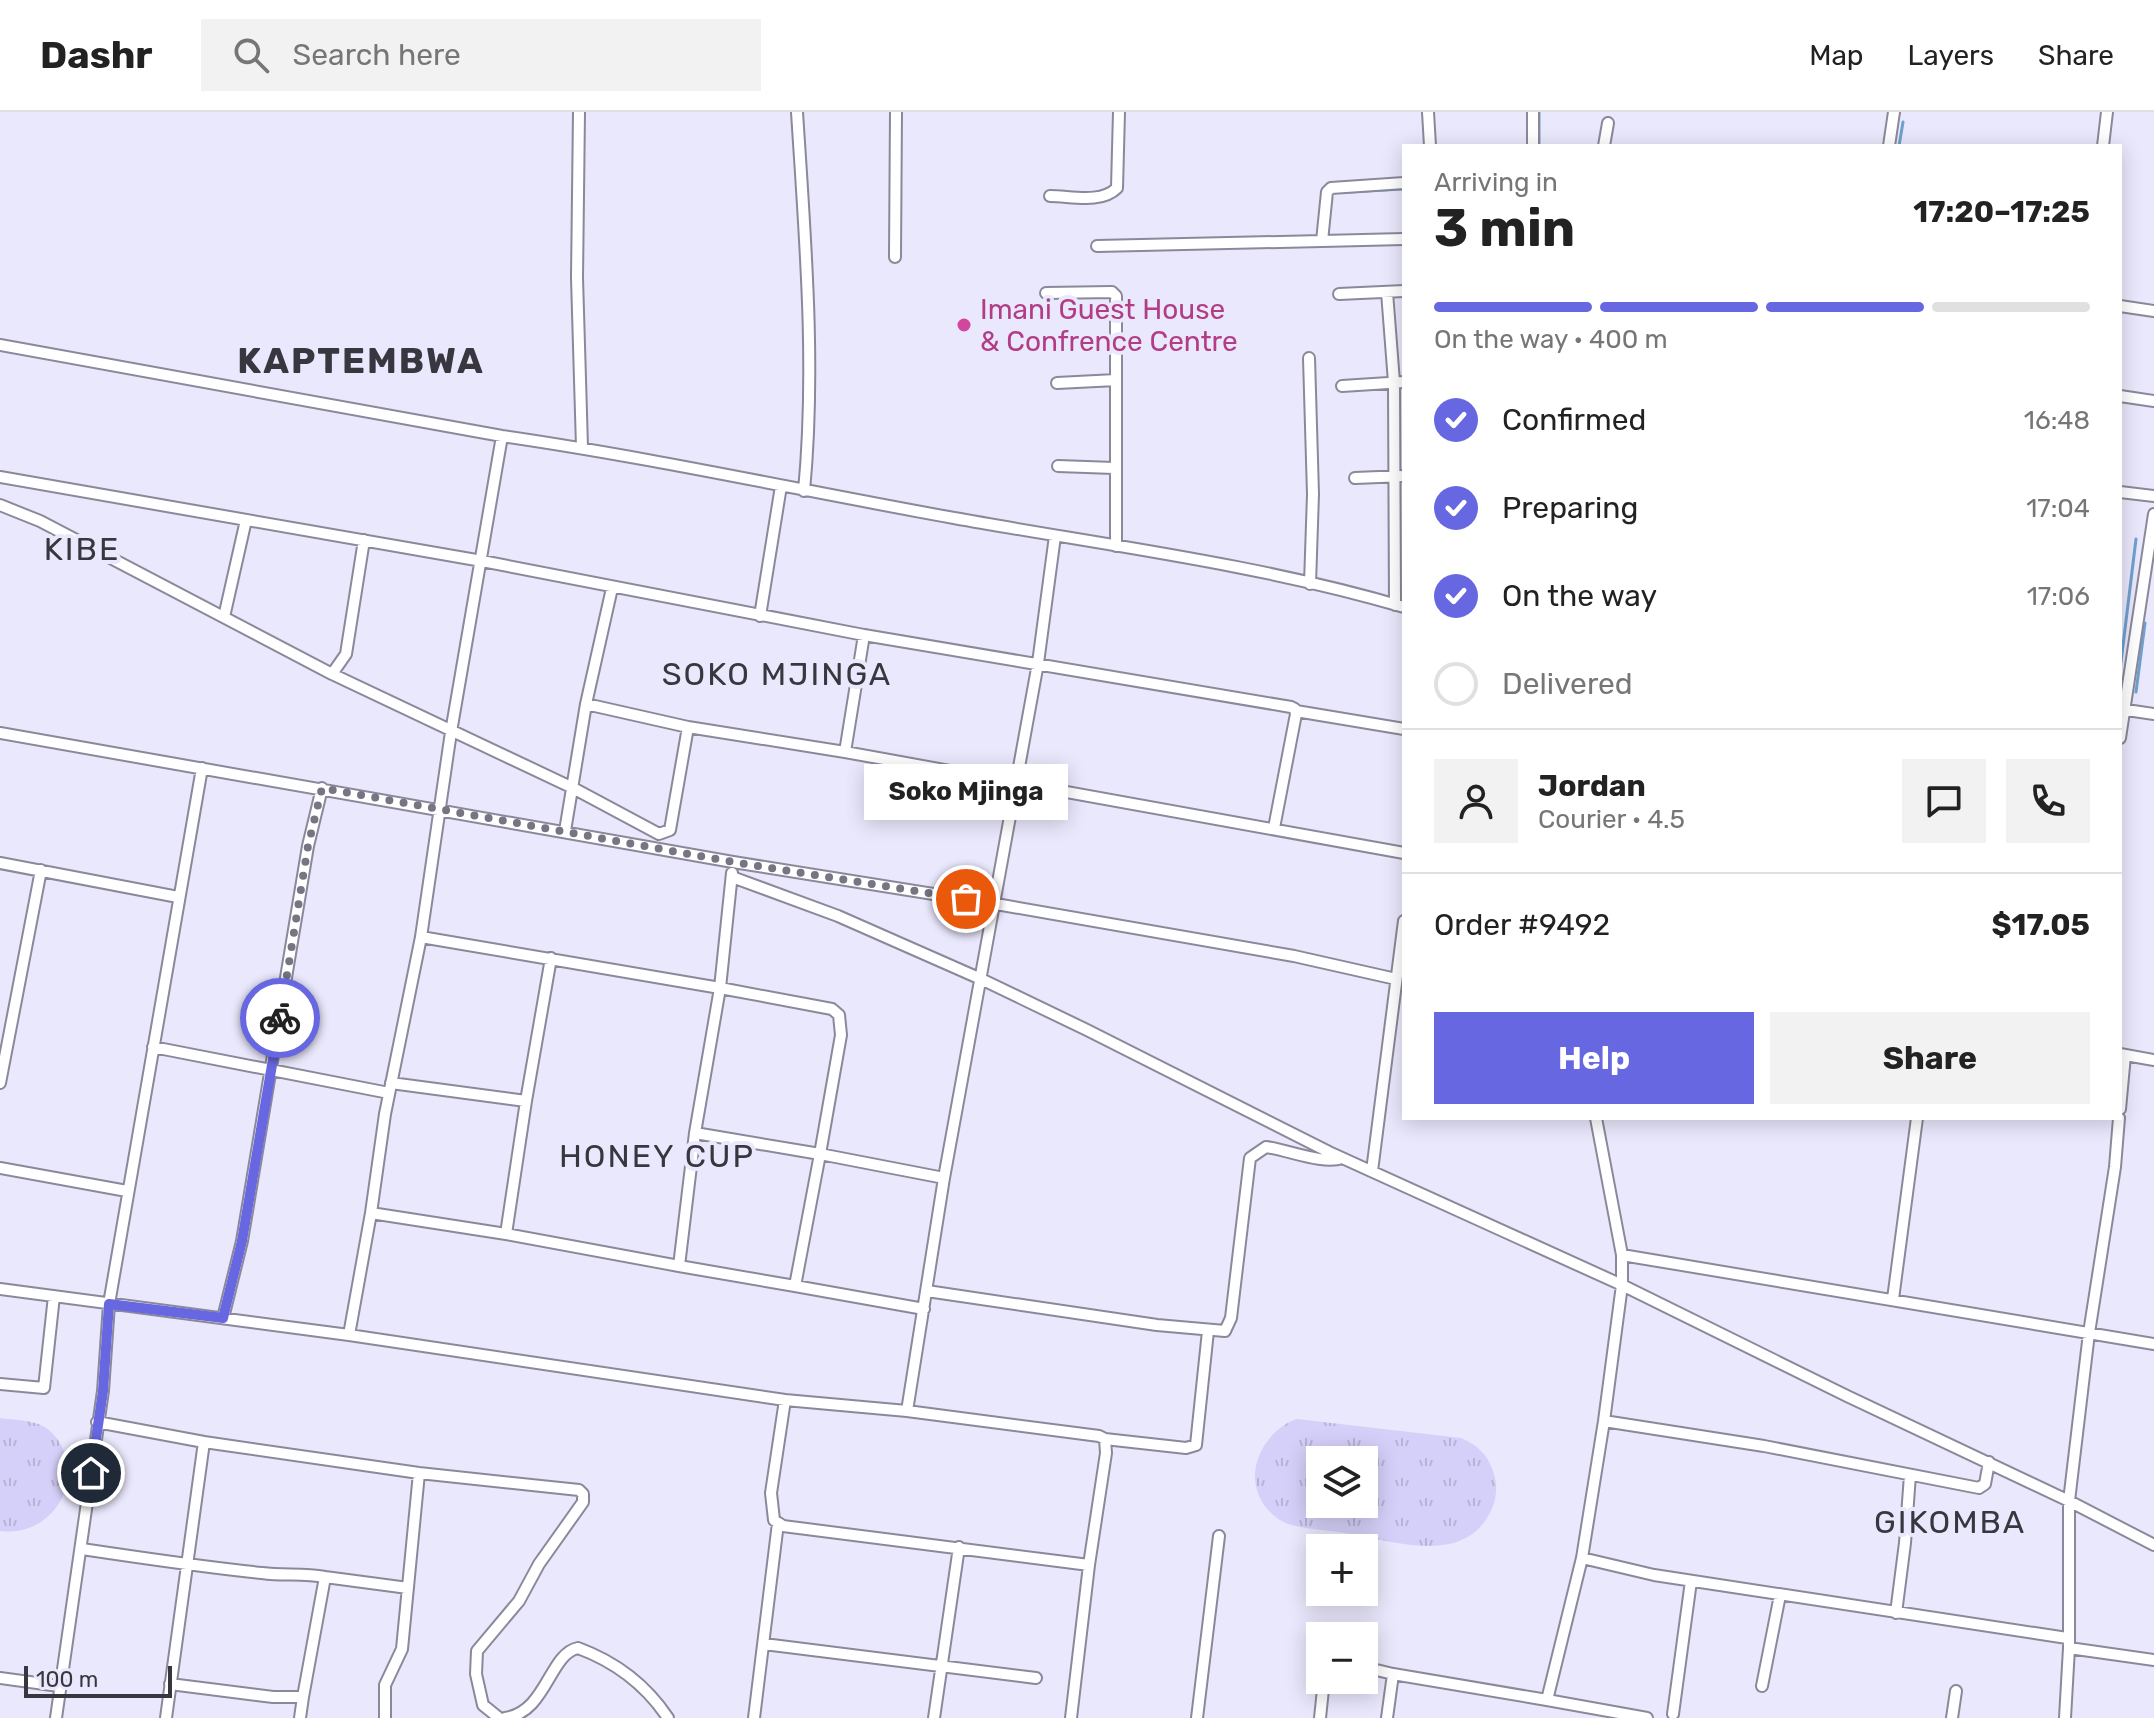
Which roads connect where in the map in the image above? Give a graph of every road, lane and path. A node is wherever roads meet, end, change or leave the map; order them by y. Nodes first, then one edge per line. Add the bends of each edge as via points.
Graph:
1 (579, 112) edge
2 (797, 112) edge
3 (896, 112) edge
4 (1119, 112) edge
5 (1428, 112) edge
6 (1533, 112) edge
7 (1894, 112) edge
8 (2107, 112) edge
9 (1608, 123) dead end
10 (1430, 144) edge
11 (1533, 144) edge
12 (1604, 144) edge
13 (1889, 144) edge
14 (2103, 144) edge
15 (1402, 183) edge
16 (1050, 196) dead end
17 (1402, 239) edge
18 (1322, 241) junction
19 (1097, 246) dead end
20 (895, 257) dead end
21 (1402, 291) edge
22 (1387, 292) junction
23 (1046, 293) dead end
24 (1339, 294) dead end
25 (2122, 306) edge
26 (2154, 311) edge
27 (0, 345) edge
28 (1309, 358) dead end
29 (1116, 380) junction
30 (1399, 382) edge
31 (1057, 383) dead end
32 (1342, 386) dead end
33 (2122, 396) edge
34 (2154, 401) edge
35 (502, 436) junction
36 (582, 447) junction
37 (1058, 466) dead end
38 (1114, 468) junction
39 (1400, 476) edge
40 (0, 477) edge
41 (1355, 478) dead end
42 (781, 486) junction
43 (804, 491) junction
44 (2122, 492) edge
45 (2154, 496) edge
46 (0, 505) edge
47 (2154, 514) edge
48 (246, 520) junction
49 (1055, 536) junction
50 (364, 540) junction
51 (1116, 546) junction
52 (482, 561) junction
53 (1310, 584) junction
54 (612, 588) junction
55 (1399, 606) edge
56 (760, 616) junction
57 (224, 617) junction
58 (864, 635) junction
59 (1038, 663) junction
60 (332, 674) junction
61 (586, 704) junction
62 (2122, 709) edge
63 (1296, 711) junction
64 (2154, 714) edge
65 (688, 727) junction
66 (1402, 729) edge
67 (451, 732) junction
68 (0, 733) edge
69 (845, 752) junction
70 (202, 768) junction
71 (1016, 784) junction
72 (322, 788) junction
73 (573, 788) junction
74 (440, 808) junction
75 (1274, 828) junction
76 (565, 831) junction
77 (1402, 853) edge
78 (733, 862) junction
79 (0, 863) edge
80 (41, 870) junction
81 (732, 877) junction
82 (178, 897) junction
83 (996, 904) junction
84 (421, 937) junction
85 (1402, 948) edge
86 (551, 958) junction
87 (981, 979) junction
88 (1396, 979) junction
89 (720, 988) junction
90 (5, 1029) edge
91 (153, 1047) junction
92 (2123, 1055) edge
93 (2154, 1060) edge
94 (272, 1070) junction
95 (0, 1083) edge
96 (390, 1088) junction
97 (526, 1101) junction
98 (1596, 1120) edge
99 (1917, 1120) edge
100 (2119, 1120) edge
101 (695, 1133) junction
102 (820, 1154) junction
103 (1342, 1158) junction
104 (0, 1168) edge
105 (1372, 1171) junction
106 (944, 1178) junction
107 (127, 1191) junction
108 (371, 1213) junction
109 (506, 1234) junction
110 (1622, 1255) junction
111 (679, 1266) junction
112 (1622, 1285) junction
113 (795, 1286) junction
114 (0, 1289) edge
115 (927, 1291) junction
116 (54, 1296) junction
117 (1893, 1299) junction
118 (109, 1304) junction
119 (924, 1309) junction
120 (223, 1318) junction
121 (1208, 1331) junction
122 (2089, 1333) junction
123 (349, 1335) junction
124 (2154, 1344) edge
125 (0, 1384) edge
126 (785, 1400) junction
127 (907, 1411) junction
128 (1604, 1421) junction
129 (97, 1422) junction
130 (1105, 1439) junction
131 (204, 1442) junction
132 (1989, 1462) junction
133 (419, 1473) junction
134 (1910, 1475) junction
135 (2069, 1501) junction
136 (778, 1523) junction
137 (1219, 1536) dead end
138 (2154, 1545) edge
139 (959, 1547) junction
140 (82, 1549) junction
141 (1582, 1558) junction
142 (1089, 1565) junction
143 (189, 1566) junction
144 (325, 1577) junction
145 (1691, 1581) junction
146 (408, 1588) junction
147 (1780, 1595) junction
148 (1896, 1613) junction
149 (2068, 1643) junction
150 (764, 1644) junction
151 (2154, 1660) edge
152 (940, 1667) junction
153 (1378, 1670) edge
154 (1393, 1674) junction
155 (0, 1678) edge
156 (1036, 1678) dead end
157 (170, 1684) junction
158 (59, 1686) junction
159 (1762, 1686) dead end
160 (1956, 1691) dead end
161 (1323, 1694) edge
162 (303, 1697) junction
163 (1547, 1700) junction
164 (1673, 1714) dead end
165 (56, 1718) edge
166 (166, 1718) edge
167 (300, 1718) edge
168 (385, 1718) edge
169 (499, 1718) edge
170 (505, 1718) edge
171 (668, 1718) edge
172 (754, 1718) edge
173 (934, 1718) edge
174 (1071, 1718) edge
175 (1197, 1718) edge
176 (1320, 1718) edge
177 (1387, 1718) edge
178 (1647, 1718) edge
179 (1952, 1718) edge
180 (2065, 1718) edge

1 - 36 street
2 - 43 street via 808,320
3 - 20 street
4 - 16 street via 1117,188 1098,197
5 - 10 street
6 - 11 street
7 - 13 street
8 - 14 street
9 - 12 street
15 - 18 street via 1331,188
17 - 18 street
18 - 19 street
21 - 22 street
22 - 24 street
22 - 30 street
23 - 29 street via 1116,296
25 - 26 street
27 - 35 street
28 - 53 street
29 - 31 street
29 - 38 street
30 - 32 street
30 - 39 street
33 - 34 street
35 - 36 street
35 - 52 street
36 - 42 street
37 - 38 street
38 - 51 street
39 - 41 street
39 - 55 street
40 - 48 street
42 - 43 street
42 - 56 street
43 - 49 street
44 - 45 street
46 - 57 street
47 - 62 street
48 - 50 street
48 - 57 street
49 - 51 street
49 - 59 street
50 - 52 street
50 - 60 street via 346,654
51 - 53 street
52 - 54 street
52 - 67 street
53 - 55 street
54 - 56 street
54 - 61 street
56 - 58 street
57 - 60 street
58 - 59 street
58 - 69 street
59 - 63 street
59 - 71 street
60 - 67 street
61 - 65 street
61 - 73 street
62 - 64 street
63 - 66 street
63 - 75 street
65 - 69 street
65 - 73 street via 670,830 659,834
67 - 73 street
67 - 74 street
68 - 70 street
69 - 71 street
70 - 72 street
70 - 82 street
71 - 75 street
71 - 83 street
72 - 74 street
72 - 94 street
73 - 76 street
74 - 76 street
74 - 84 street
75 - 77 street
76 - 78 street
78 - 81 street
78 - 83 street
79 - 80 street
80 - 82 street
80 - 90 street
81 - 87 street via 838,916
81 - 89 street
82 - 91 street
83 - 87 street
83 - 88 street via 1335,963
84 - 86 street
84 - 96 street
85 - 88 street
86 - 89 street
86 - 97 street
87 - 103 street
87 - 106 street
88 - 105 street
89 - 101 street
89 - 102 street via 822,1006 839,1015 841,1035
90 - 95 street
91 - 94 street
91 - 107 street
92 - 93 street
94 - 96 street
94 - 120 street
96 - 97 street
96 - 108 street
97 - 109 street
98 - 110 street
99 - 117 street
100 - 122 street
101 - 102 street
101 - 111 street
102 - 106 street
102 - 113 street
103 - 105 street
103 - 121 street via 1320,1160 1266,1147 1250,1158 1231,1318 1225,1331
104 - 107 street
105 - 112 street
106 - 115 street
107 - 118 street
108 - 109 street
108 - 123 street
109 - 111 street
110 - 112 street
110 - 117 street
111 - 113 street
112 - 128 street
112 - 132 street
113 - 119 street
114 - 116 street
115 - 119 street
115 - 121 street
116 - 118 street
116 - 125 street via 44,1388
117 - 122 street
118 - 120 street
118 - 129 street
119 - 127 street
120 - 123 street
121 - 130 street via 1196,1445
122 - 124 street
122 - 135 street
123 - 126 street
126 - 127 street
126 - 136 street via 771,1493
127 - 130 street
128 - 134 street
128 - 141 street
129 - 131 street
129 - 140 street
130 - 142 street
131 - 133 street
131 - 143 street
132 - 134 street via 1982,1488
132 - 135 street
133 - 146 street
133 - 169 street via 570,1488 583,1494 583,1502 519,1601 477,1651 483,1705
134 - 148 street
135 - 138 street
135 - 149 street
136 - 139 street
136 - 150 street
137 - 175 street
139 - 142 street
139 - 152 street
140 - 143 street
140 - 158 street
141 - 145 street
141 - 163 street
142 - 174 street
143 - 144 street
143 - 157 street
144 - 146 street
144 - 162 street
145 - 147 street
145 - 164 street
146 - 168 street via 402,1649 385,1685
147 - 148 street
147 - 159 street
148 - 149 street
149 - 151 street
149 - 180 street
150 - 152 street
150 - 172 street
152 - 156 street
152 - 173 street
153 - 154 street
154 - 163 street
154 - 177 street
155 - 158 street
157 - 162 street
157 - 166 street
158 - 165 street
160 - 179 street
161 - 176 street
162 - 167 street
163 - 178 street
170 - 171 street via 535,1701 568,1651 578,1648 646,1688

